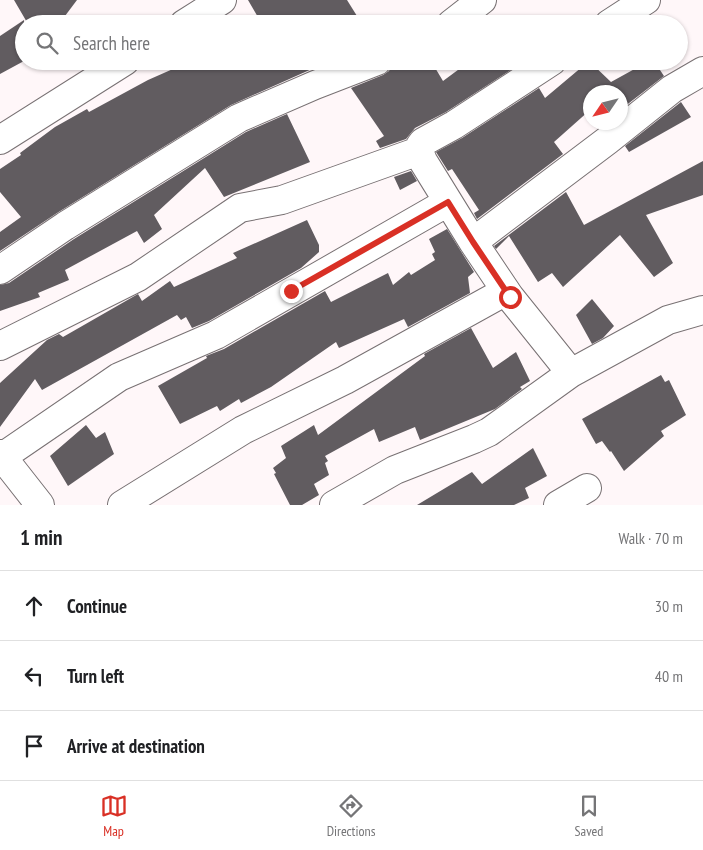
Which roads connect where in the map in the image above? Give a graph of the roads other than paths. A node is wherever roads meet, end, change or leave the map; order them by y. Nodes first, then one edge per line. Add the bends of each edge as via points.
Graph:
1 (222, 0) edge
2 (482, 0) edge
3 (646, 0) edge
4 (198, 15) edge
5 (463, 15) edge
6 (623, 15) edge
7 (111, 70) edge
8 (354, 70) edge
9 (538, 70) edge
10 (703, 71) edge
11 (0, 140) edge
12 (419, 151) junction
13 (448, 202) junction
14 (473, 242) junction
15 (0, 270) edge
16 (506, 291) junction
17 (703, 310) edge
18 (0, 346) edge
19 (571, 373) junction
20 (1, 455) edge
21 (587, 488) dead end
22 (40, 505) edge
23 (122, 505) edge
24 (334, 505) edge
25 (558, 505) edge

1 - 4 street
2 - 5 street
3 - 6 street
7 - 11 street
8 - 15 street via 239,118
9 - 12 street via 424,142
10 - 14 street via 672,88
12 - 13 street
12 - 18 street via 282,200 240,208 138,277
13 - 14 street
13 - 20 street via 216,335 119,377
14 - 16 street
16 - 19 street
16 - 23 street via 345,380 243,430
17 - 19 street via 668,320
19 - 24 street via 489,432 395,470
20 - 22 street
21 - 25 street

